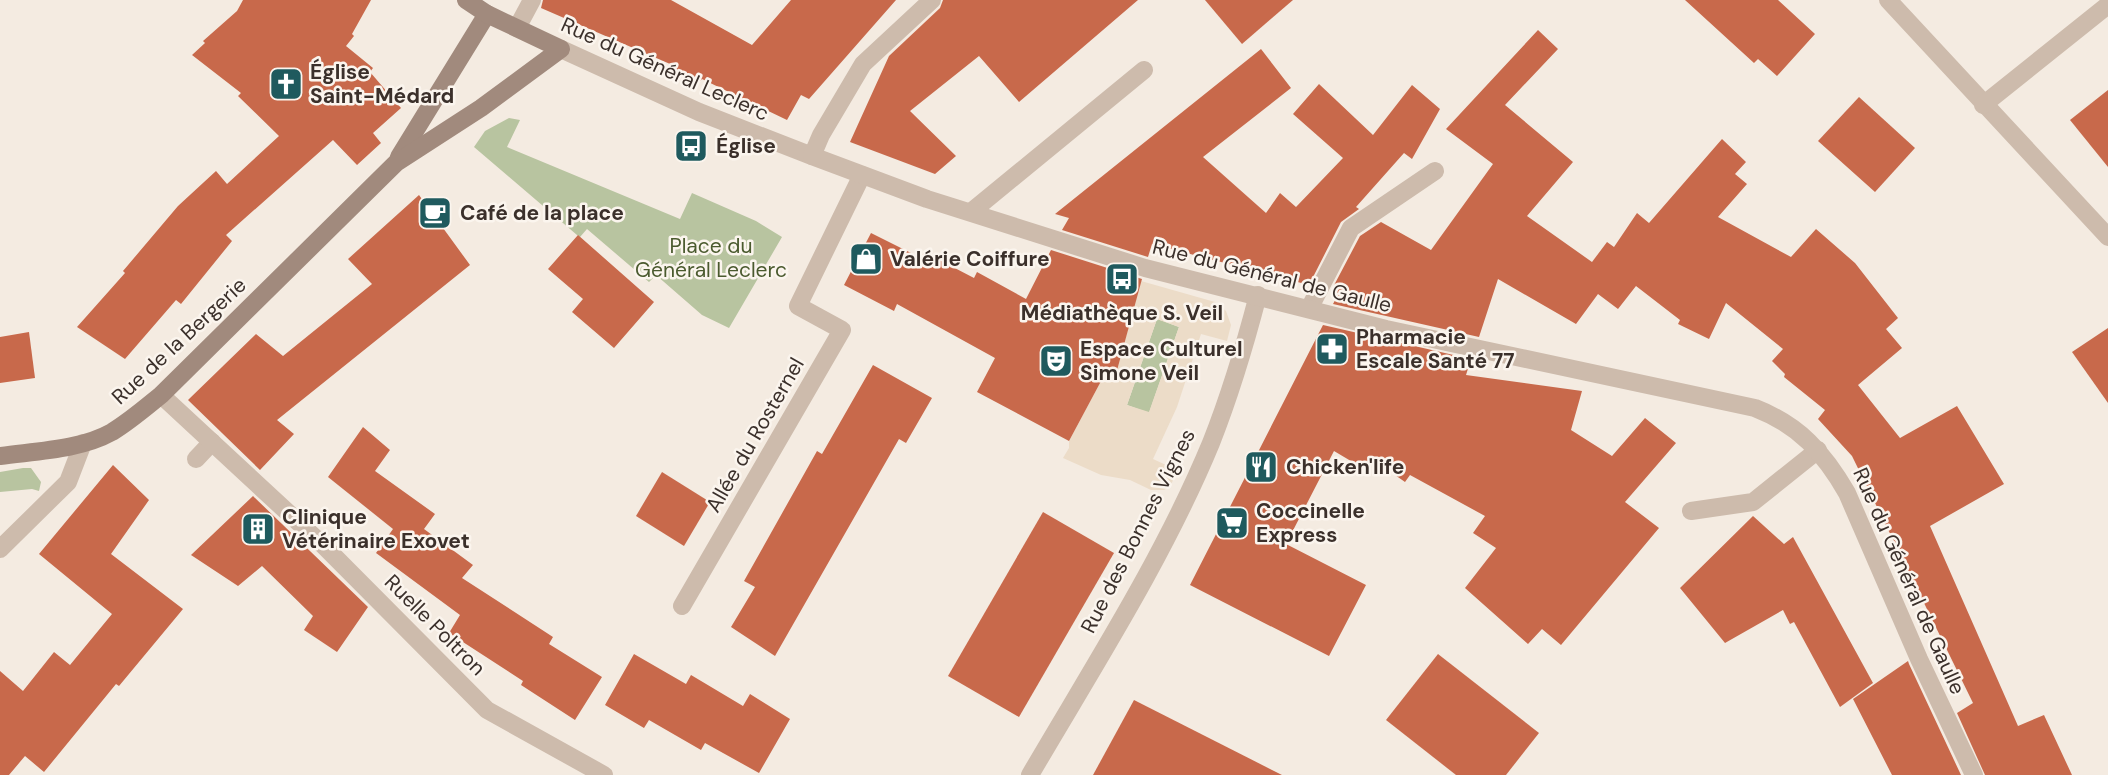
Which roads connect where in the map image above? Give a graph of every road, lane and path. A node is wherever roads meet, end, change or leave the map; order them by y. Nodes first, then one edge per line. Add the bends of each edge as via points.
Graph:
1 (466, 0) edge
2 (532, 0) edge
3 (932, 0) edge
4 (1888, 0) edge
5 (2108, 5) edge
6 (487, 14) junction
7 (517, 28) junction
8 (561, 49) junction
9 (1144, 70) dead end
10 (1983, 106) junction
11 (812, 156) junction
12 (396, 163) junction
13 (1435, 171) dead end
14 (862, 175) junction
15 (971, 212) junction
16 (2108, 237) edge
17 (1258, 295) junction
18 (1309, 309) junction
19 (160, 395) junction
20 (212, 442) junction
21 (83, 443) junction
22 (1818, 450) junction
23 (0, 456) edge
24 (196, 459) dead end
25 (1691, 511) dead end
26 (0, 550) edge
27 (682, 606) dead end
28 (604, 775) edge
29 (1030, 775) edge
30 (1974, 775) edge

1 - 6 main road, Rue du Général Leclerc
2 - 7 street
3 - 11 street via 863,64
4 - 10 street
5 - 10 street
6 - 7 main road, Rue du Général Leclerc
6 - 12 main road, Rue de la Bergerie
7 - 8 main road, Rue du Général Leclerc
8 - 11 street, Rue du Général Leclerc via 699,112
8 - 12 main road, Rue de la Bergerie
9 - 15 street
10 - 16 street
11 - 14 street, Rue du Général de Gaulle
12 - 19 main road, Rue de la Bergerie
13 - 18 street via 1351,228
14 - 15 street, Rue du Général de Gaulle
14 - 27 street, Allée du Rosternel via 798,306 842,330
15 - 17 street, Rue du Général de Gaulle via 1145,268
17 - 18 street, Rue du Général de Gaulle
17 - 29 street, Rue des Bonnes Vignes via 1226,405 1184,502
18 - 22 street, Rue du Général de Gaulle via 1755,408 1779,417
19 - 20 street, Ruelle Poltron
19 - 21 main road, Rue de la Bergerie via 111,433
20 - 24 street
20 - 28 street, Ruelle Poltron via 324,546 487,710
21 - 23 main road, Rue de la Bergerie
21 - 26 street via 68,482
22 - 25 street via 1753,502
22 - 30 street, Rue du Général de Gaulle via 1847,493

